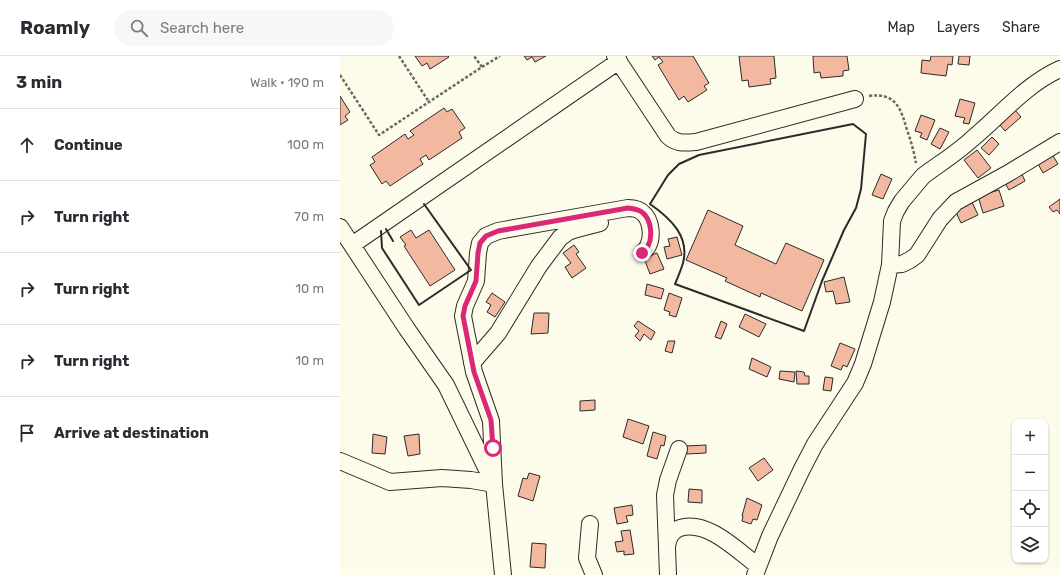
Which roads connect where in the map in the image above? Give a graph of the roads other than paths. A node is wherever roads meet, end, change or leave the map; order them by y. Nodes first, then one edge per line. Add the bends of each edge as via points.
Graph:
1 (617, 58) edge
2 (1058, 71) edge
3 (855, 99) road end
4 (1060, 142) edge
5 (617, 220) dead end
6 (340, 227) edge
7 (352, 245) junction
8 (642, 253) dead end
9 (890, 265) junction
10 (472, 362) junction
11 (679, 450) dead end
12 (340, 461) edge
13 (494, 484) junction
14 (665, 514) junction
15 (590, 524) dead end
16 (681, 528) junction
17 (666, 550) junction
18 (756, 570) edge
19 (503, 575) edge
20 (594, 575) edge
21 (668, 575) edge

1 - 3 street via 668,136 677,142 696,142
1 - 7 street
2 - 9 street via 1024,92 972,140 920,179 902,201 893,218
4 - 9 street via 956,202 940,218 917,255 902,264
5 - 10 street via 587,225 560,238 539,266 498,333
6 - 7 street
7 - 13 street via 446,385
8 - 10 street via 651,237 650,228 643,213 628,208 498,231 486,236 479,247 476,281 464,311
9 - 18 street via 882,302 855,383 809,456
10 - 13 street via 491,420
11 - 14 street via 666,488
12 - 13 street via 390,482 442,478
13 - 19 street
14 - 16 street via 669,524
14 - 17 street
15 - 20 street via 587,558
16 - 17 street via 670,536
16 - 18 street via 693,526 708,530
17 - 21 street

